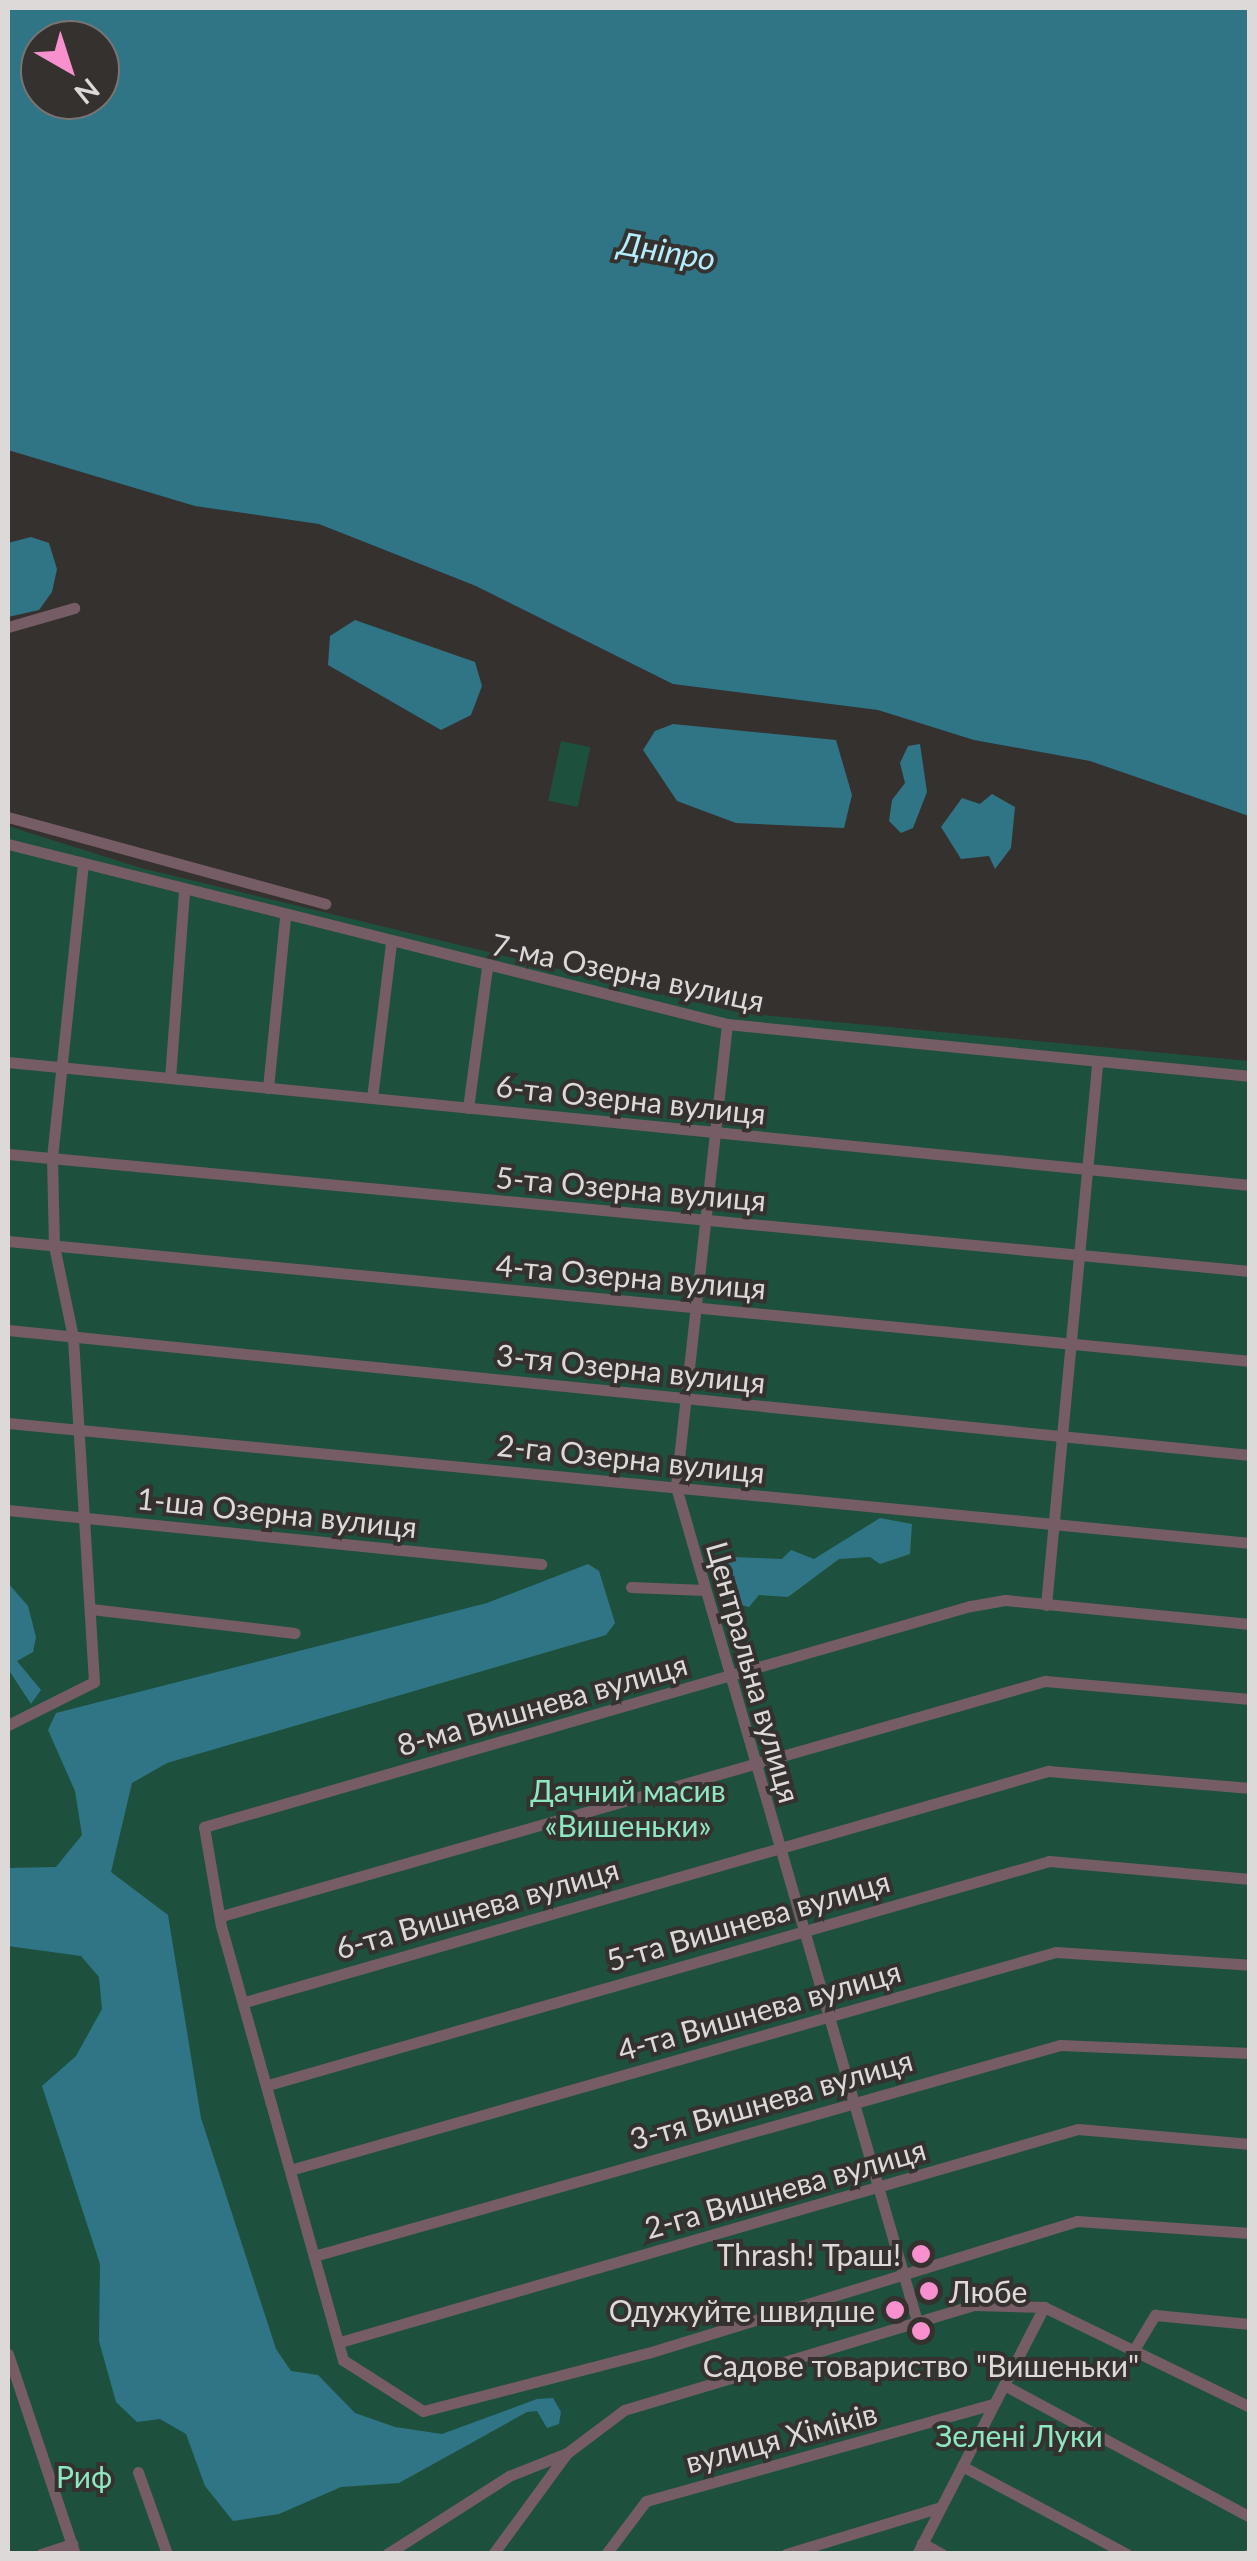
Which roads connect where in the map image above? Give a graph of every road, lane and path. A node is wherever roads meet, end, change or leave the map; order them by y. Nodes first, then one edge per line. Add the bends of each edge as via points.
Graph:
1 (74, 608) dead end
2 (8, 627) edge
3 (8, 818) edge
4 (8, 844) edge
5 (83, 865) junction
6 (184, 893) junction
7 (325, 904) dead end
8 (285, 918) junction
9 (390, 944) junction
10 (487, 967) junction
11 (727, 1024) junction
12 (8, 1062) edge
13 (1096, 1065) junction
14 (62, 1068) junction
15 (1250, 1076) edge
16 (170, 1078) junction
17 (268, 1088) junction
18 (372, 1098) junction
19 (468, 1108) junction
20 (715, 1132) junction
21 (8, 1154) edge
22 (52, 1158) junction
23 (1087, 1169) junction
24 (1250, 1185) edge
25 (705, 1220) junction
26 (8, 1241) edge
27 (54, 1246) junction
28 (1079, 1255) junction
29 (1250, 1271) edge
30 (695, 1308) junction
31 (8, 1330) edge
32 (73, 1337) junction
33 (1070, 1344) junction
34 (1250, 1361) edge
35 (686, 1398) junction
36 (8, 1423) edge
37 (78, 1430) junction
38 (1062, 1436) junction
39 (1250, 1455) edge
40 (676, 1487) junction
41 (8, 1510) edge
42 (84, 1518) junction
43 (1054, 1524) junction
44 (1250, 1543) edge
45 (541, 1564) dead end
46 (632, 1587) dead end
47 (704, 1590) junction
48 (1046, 1604) junction
49 (91, 1609) junction
50 (1250, 1624) edge
51 (296, 1633) dead end
52 (729, 1676) junction
53 (1250, 1699) edge
54 (8, 1725) edge
55 (754, 1761) junction
56 (1250, 1788) edge
57 (778, 1846) junction
58 (1250, 1879) edge
59 (225, 1915) junction
60 (803, 1931) junction
61 (1250, 1966) edge
62 (245, 2002) junction
63 (828, 2016) junction
64 (1250, 2053) edge
65 (268, 2085) junction
66 (852, 2100) junction
67 (1250, 2144) edge
68 (290, 2170) junction
69 (878, 2188) junction
70 (1250, 2233) edge
71 (314, 2256) junction
72 (904, 2276) junction
73 (1044, 2307) junction
74 (916, 2318) junction
75 (1250, 2324) edge
76 (340, 2342) junction
77 (1134, 2348) junction
78 (8, 2356) edge
79 (1004, 2385) junction
80 (994, 2404) junction
81 (1250, 2408) edge
82 (567, 2453) junction
83 (962, 2466) junction
84 (138, 2472) dead end
85 (941, 2508) junction
86 (1250, 2517) edge
87 (920, 2548) edge
88 (74, 2549) edge
89 (811, 2550) edge
90 (41, 2554) edge
91 (168, 2554) edge
92 (388, 2554) edge
93 (493, 2554) edge
94 (606, 2554) edge
95 (786, 2554) edge
96 (942, 2554) edge
97 (1128, 2554) edge

1 - 2 street
3 - 7 street
4 - 5 street, 7-ма Озерна вулиця
5 - 6 street, 7-ма Озерна вулиця
5 - 14 street
6 - 8 street, 7-ма Озерна вулиця
6 - 16 street
8 - 9 street, 7-ма Озерна вулиця
8 - 17 street
9 - 10 street, 7-ма Озерна вулиця
9 - 18 street
10 - 11 street, 7-ма Озерна вулиця
10 - 19 street
11 - 13 street, 7-ма Озерна вулиця
11 - 20 street, Центральна вулиця
12 - 14 street, 6-та Озерна вулиця
13 - 15 street, 7-ма Озерна вулиця
13 - 23 street
14 - 16 street, 6-та Озерна вулиця
14 - 22 street
16 - 17 street, 6-та Озерна вулиця
17 - 18 street, 6-та Озерна вулиця
18 - 19 street, 6-та Озерна вулиця
19 - 20 street, 6-та Озерна вулиця
20 - 23 street, 6-та Озерна вулиця
20 - 25 street, Центральна вулиця
21 - 22 street, 5-та Озерна вулиця
22 - 25 street, 5-та Озерна вулиця
22 - 27 street
23 - 24 street, 6-та Озерна вулиця
23 - 28 street
25 - 28 street, 5-та Озерна вулиця
25 - 30 street, Центральна вулиця
26 - 27 street, 4-та Озерна вулиця
27 - 30 street, 4-та Озерна вулиця
27 - 32 street
28 - 29 street, 5-та Озерна вулиця
28 - 33 street
30 - 33 street, 4-та Озерна вулиця
30 - 35 street, Центральна вулиця
31 - 32 street, 3-тя Озерна вулиця
32 - 35 street, 3-тя Озерна вулиця
32 - 37 street
33 - 34 street, 4-та Озерна вулиця
33 - 38 street
35 - 38 street, 3-тя Озерна вулиця
35 - 40 street, Центральна вулиця
36 - 37 street, 2-га Озерна вулиця
37 - 40 street, 2-га Озерна вулиця
37 - 42 street
38 - 39 street, 3-тя Озерна вулиця
38 - 43 street
40 - 43 street, 2-га Озерна вулиця
40 - 47 street, Центральна вулиця
41 - 42 street, 1-ша Озерна вулиця
42 - 45 street, 1-ша Озерна вулиця
42 - 49 street
43 - 44 street, 2-га Озерна вулиця
43 - 48 street
46 - 47 street
47 - 52 street, Центральна вулиця
48 - 50 street, 8-ма Вишнева вулиця
48 - 52 street, 8-ма Вишнева вулиця via 970,1606
49 - 51 street
49 - 54 street via 94,1682
52 - 55 street, Центральна вулиця
52 - 59 street, 8-ма Вишнева вулиця via 204,1827
53 - 55 street via 1045,1681
55 - 57 street, Центральна вулиця
55 - 59 street
56 - 57 street, 6-та Вишнева вулиця via 1048,1771
57 - 60 street, Центральна вулиця
57 - 62 street, 6-та Вишнева вулиця
58 - 60 street, 5-та Вишнева вулиця via 1050,1861
59 - 62 street via 221,1926
60 - 63 street, Центральна вулиця
60 - 65 street, 5-та Вишнева вулиця
61 - 63 street, 4-та Вишнева вулиця via 1056,1952
62 - 65 street
63 - 66 street, Центральна вулиця
63 - 68 street, 4-та Вишнева вулиця
64 - 66 street, 3-тя Вишнева вулиця via 1060,2045
65 - 68 street
66 - 69 street, Центральна вулиця
66 - 71 street, 3-тя Вишнева вулиця
67 - 69 street, 2-га Вишнева вулиця via 1078,2129
68 - 71 street
69 - 72 street, Центральна вулиця
69 - 76 street, 2-га Вишнева вулиця
70 - 72 street via 1105,2217
71 - 76 street
72 - 74 street, Центральна вулиця
72 - 76 street via 423,2411 344,2360
73 - 74 street via 986,2304
73 - 77 street
73 - 79 street
74 - 82 street via 649,2400 606,2420
75 - 77 street via 1154,2315
77 - 81 street
78 - 88 street
79 - 80 street
79 - 86 street
80 - 83 street
80 - 94 street, вулиця Хіміків via 646,2501
82 - 92 street via 508,2476
82 - 93 street
83 - 85 street
83 - 97 street
84 - 91 street
85 - 87 street
85 - 89 street
87 - 96 street
88 - 90 street
89 - 95 street

